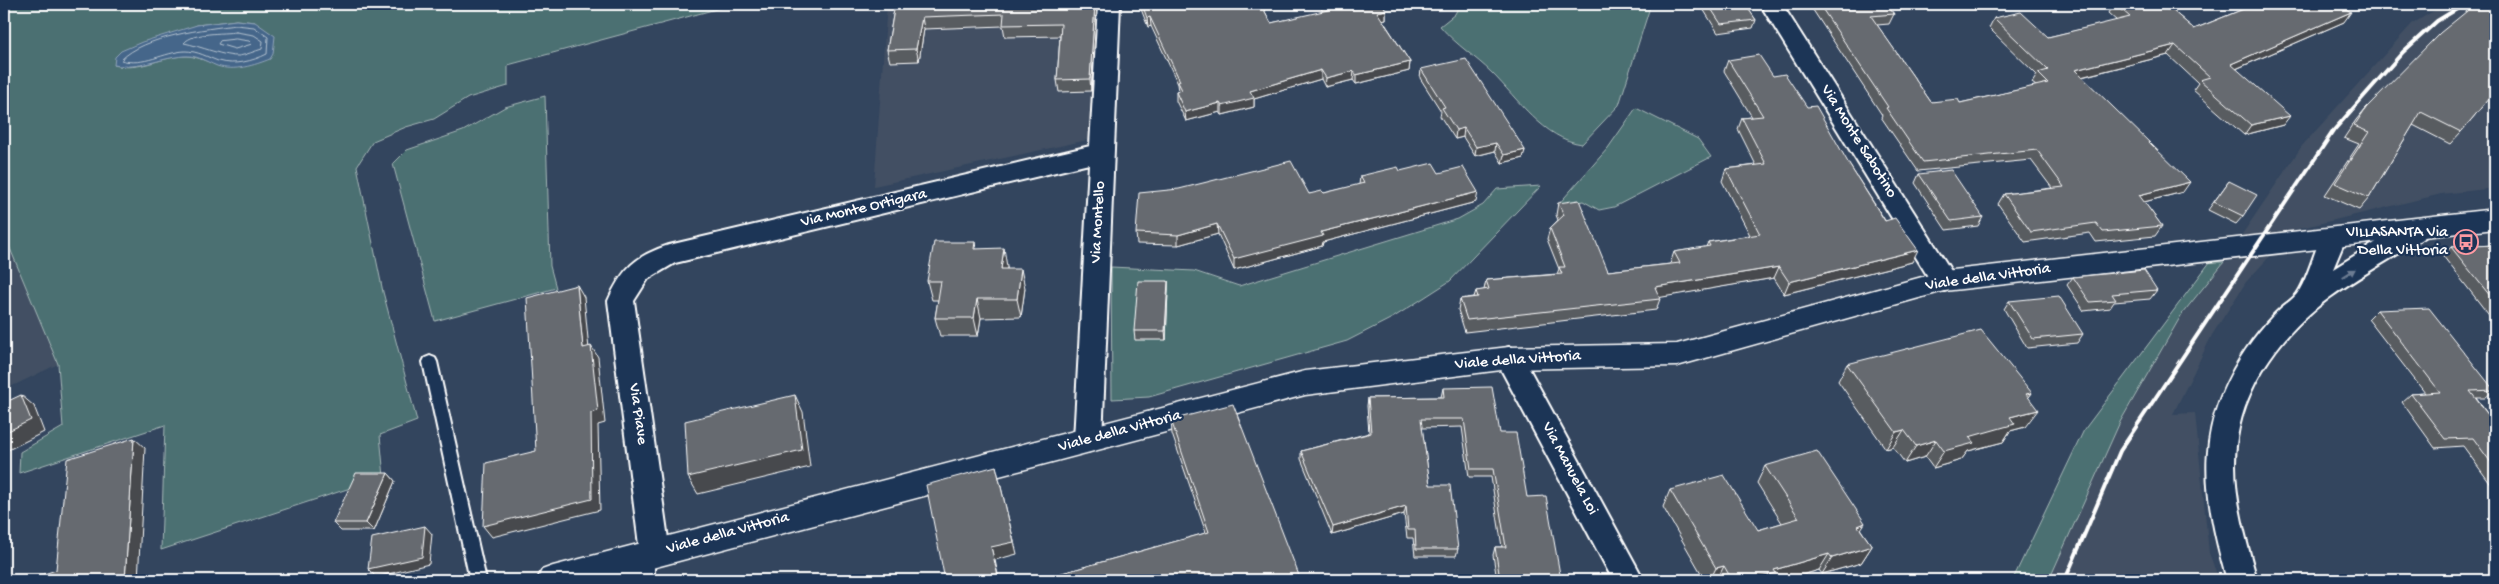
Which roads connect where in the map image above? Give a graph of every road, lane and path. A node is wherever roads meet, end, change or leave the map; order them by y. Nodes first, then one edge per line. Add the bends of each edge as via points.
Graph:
1 (1109, 4) edge
2 (1771, 4) edge
3 (1102, 152) junction
4 (2495, 219) edge
5 (2416, 230) junction
6 (2333, 238) junction
7 (632, 277) joint
8 (1944, 281) junction
9 (2308, 299) junction
10 (1509, 358) junction
11 (430, 362) dead end
12 (1088, 440) junction
13 (644, 564) edge
14 (478, 580) edge
15 (553, 580) edge
16 (1629, 580) edge
17 (2242, 580) edge

1 - 3 street, Via Montello
2 - 8 street, Via Monte Sabotino
3 - 7 street, Via Monte Ortigara via 669,255 644,266
3 - 12 street, Via Montello
4 - 5 street, Viale della Vittoria
5 - 6 street, Viale della Vittoria
9 -> 5 street
6 - 8 street, Viale della Vittoria
6 - 9 street
7 - 13 street, Via Piave via 621,301
8 - 10 street, Viale della Vittoria via 1677,355
9 - 17 street via 2285,320 2258,355 2240,384 2225,422 2220,452 2222,484
10 - 12 street, Viale della Vittoria via 1305,383
10 - 16 street, Via Manuela Loi
11 - 14 lane
12 - 13 street, Viale della Vittoria
13 - 15 street, Viale della Vittoria

